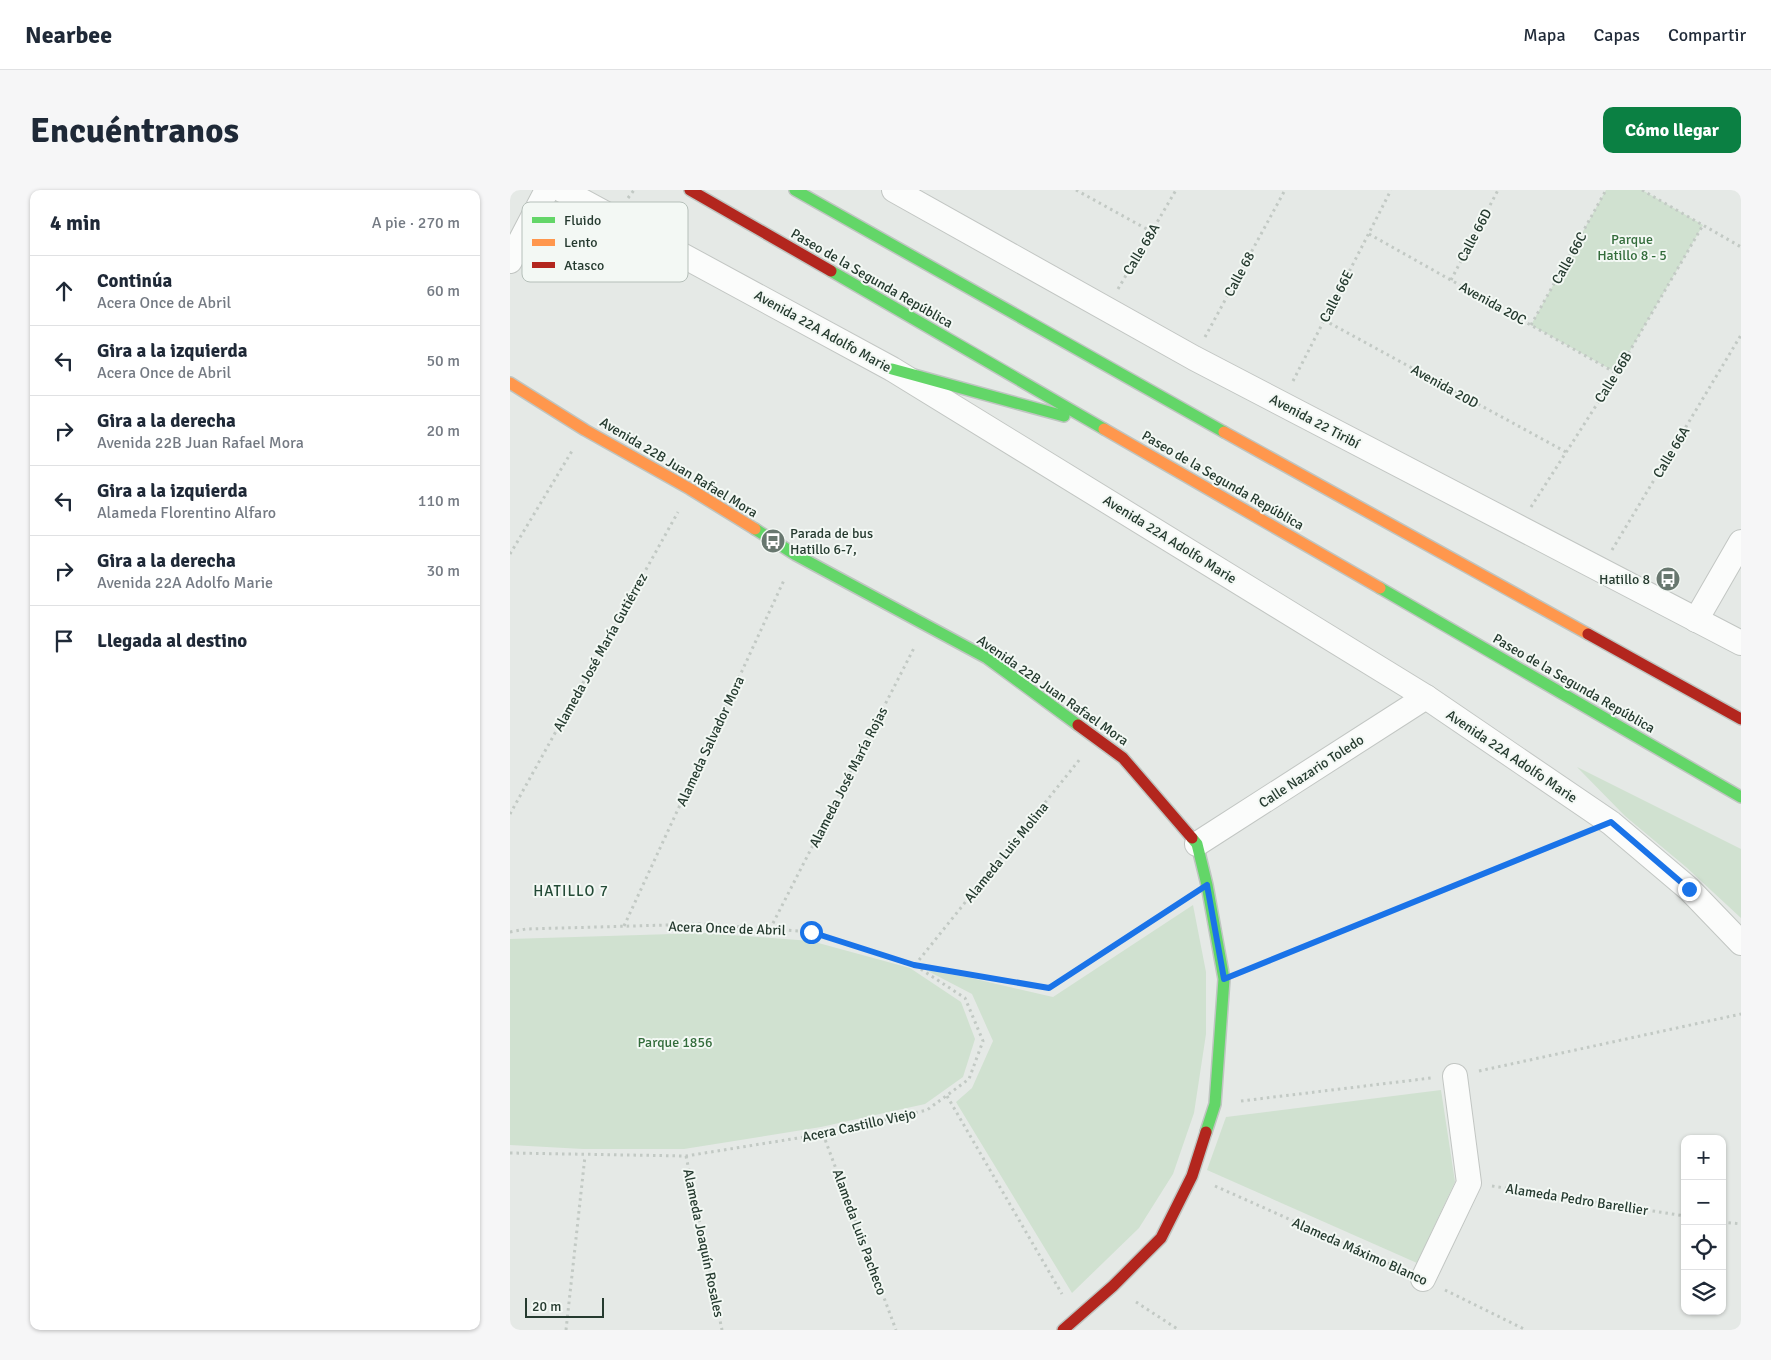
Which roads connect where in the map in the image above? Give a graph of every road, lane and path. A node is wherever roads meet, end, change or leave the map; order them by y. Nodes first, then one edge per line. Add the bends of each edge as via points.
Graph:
1 (547, 190) edge
2 (562, 190) edge
3 (634, 190) edge
4 (690, 190) edge
5 (795, 190) edge
6 (894, 190) edge
7 (1076, 190) edge
8 (1176, 190) edge
9 (1285, 190) edge
10 (1391, 190) edge
11 (1498, 190) edge
12 (1606, 190) edge
13 (1642, 190) edge
14 (628, 200) dead end
15 (541, 202) edge
16 (584, 202) edge
17 (1703, 225) junction
18 (1152, 232) junction
19 (1369, 234) junction
20 (522, 238) edge
21 (1741, 248) edge
22 (688, 258) edge
23 (510, 261) edge
24 (1451, 280) junction
25 (1106, 308) junction
26 (1324, 320) junction
27 (1531, 325) junction
28 (1741, 335) edge
29 (1194, 358) junction
30 (892, 369) junction
31 (1617, 373) junction
32 (510, 384) edge
33 (1281, 403) junction
34 (1102, 427) junction
35 (585, 430) junction
36 (1566, 452) junction
37 (690, 489) junction
38 (1518, 527) junction
39 (1741, 542) edge
40 (510, 554) edge
41 (796, 555) junction
42 (1601, 569) junction
43 (1696, 620) junction
44 (926, 625) junction
45 (1741, 643) edge
46 (1426, 697) junction
47 (1741, 719) edge
48 (1097, 738) junction
49 (1739, 802) edge
50 (510, 814) edge
51 (1611, 822) junction
52 (1197, 844) junction
53 (1207, 885) junction
54 (624, 926) junction
55 (770, 929) junction
56 (510, 932) edge
57 (1741, 943) edge
58 (914, 965) junction
59 (1224, 979) junction
60 (1455, 1076) dead end
61 (947, 1096) junction
62 (823, 1134) junction
63 (510, 1153) edge
64 (585, 1156) junction
65 (686, 1156) junction
66 (1192, 1176) junction
67 (1469, 1183) junction
68 (1681, 1215) edge
69 (1726, 1222) edge
70 (1741, 1224) edge
71 (1423, 1279) junction
72 (1113, 1286) junction
73 (1077, 1319) junction
74 (566, 1330) edge
75 (722, 1330) edge
76 (896, 1330) edge
77 (1063, 1330) edge
78 (1179, 1330) edge
79 (1526, 1330) edge

1 - 15 street
2 - 16 street, Avenida 22A Adolfo Marie
3 - 14 path
4 - 34 main road, Paseo de la Segunda República
5 - 47 main road
6 - 25 street, Avenida 22 Tiribí
7 - 18 path
8 - 18 path, Calle 68A
9 - 29 path, Calle 68
10 - 19 path, Calle 66E
11 - 24 path, Calle 66D
12 - 27 path, Calle 66C
13 - 17 path
17 - 21 path
17 - 31 path, Calle 66B
18 - 25 path, Calle 68A
19 - 24 path, Avenida 20C
19 - 26 path, Calle 66E
20 - 23 street
22 - 30 street, Avenida 22A Adolfo Marie
24 - 27 path, Avenida 20C
25 - 29 street, Avenida 22 Tiribí
26 - 33 path, Calle 66E
26 - 36 path, Avenida 20D
27 - 31 path, Avenida 20C
28 - 42 path, Calle 66A
29 - 33 street, Avenida 22 Tiribí
30 - 34 main road
30 - 46 street, Avenida 22A Adolfo Marie
31 - 36 path, Calle 66B
32 - 35 main road, Avenida 22B Juan Rafael Mora
33 - 38 street, Avenida 22 Tiribí
34 - 49 main road, Paseo de la Segunda República via 1722,786
35 - 37 main road, Avenida 22B Juan Rafael Mora
35 - 40 path
36 - 38 path, Calle 66B
37 - 41 main road, Avenida 22B Juan Rafael Mora
37 - 50 path, Alameda José María Gutiérrez
38 - 42 street, Avenida 22 Tiribí
39 - 43 street
41 - 44 main road, Avenida 22B Juan Rafael Mora
41 - 54 path, Alameda Salvador Mora
42 - 43 street, Avenida 22 Tiribí
43 - 45 street, Avenida 22 Tiribí
44 - 48 main road, Avenida 22B Juan Rafael Mora via 987,658
44 - 55 path, Alameda José María Rojas
46 - 51 street, Avenida 22A Adolfo Marie
46 - 52 street, Calle Nazario Toledo
48 - 52 main road, Avenida 22B Juan Rafael Mora via 1123,758
48 - 58 path, Alameda Luis Molina
51 - 57 street, Avenida 22A Adolfo Marie via 1689,889
51 - 59 path
52 - 53 main road, Avenida 22B Juan Rafael Mora
53 - 58 path, Acera Once de Abril via 1049,988
53 - 59 main road, Avenida 22B Juan Rafael Mora
54 - 55 path, Acera Once de Abril via 704,924
54 - 56 path, Acera Once de Abril
55 - 58 path, Acera Once de Abril via 811,932
58 - 61 path, Acera Castillo Viejo via 965,998 983,1041 969,1079
59 - 66 main road, Avenida 22B Juan Rafael Mora via 1215,1104
60 - 67 street
61 - 62 path, Acera Castillo Viejo via 927,1110
61 - 73 path
62 - 65 path, Acera Castillo Viejo
62 - 76 path, Alameda Luis Pacheco
63 - 64 path, Acera Castillo Viejo
64 - 65 path, Acera Castillo Viejo
64 - 74 path
65 - 75 path, Alameda Joaquín Rosales
66 - 71 path, Alameda Máximo Blanco
66 - 72 main road, Avenida 22B Juan Rafael Mora via 1161,1238
67 - 68 path, Alameda Pedro Barellier
67 - 71 street
69 - 70 path
71 - 79 path, Alameda Máximo Blanco
72 - 73 main road, Avenida 22B Juan Rafael Mora
72 - 78 path
73 - 77 main road, Avenida 22B Juan Rafael Mora

